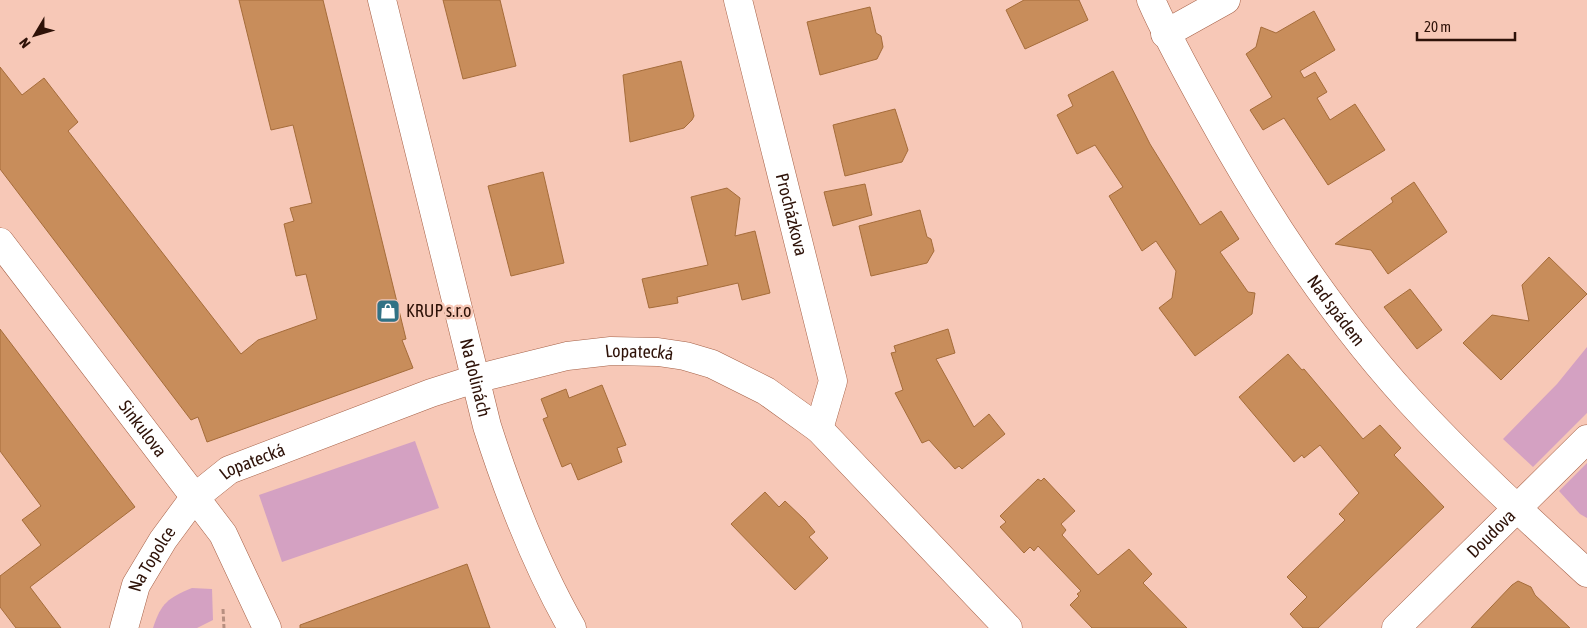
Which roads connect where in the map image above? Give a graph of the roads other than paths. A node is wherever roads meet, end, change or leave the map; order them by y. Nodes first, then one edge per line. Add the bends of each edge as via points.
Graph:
1 (382, 0) edge
2 (738, 0) edge
3 (1151, 0) edge
4 (1226, 0) edge
5 (1166, 34) junction
6 (0, 242) edge
7 (476, 379) junction
8 (819, 429) junction
9 (1587, 439) edge
10 (194, 498) junction
11 (1518, 509) junction
12 (1587, 573) edge
13 (124, 628) edge
14 (267, 628) edge
15 (572, 628) edge
16 (1008, 628) edge
17 (1396, 628) edge

1 - 7 street, Na dolinách
2 - 8 street, Procházkova via 833,380
3 - 5 street, Nad spádem
4 - 5 street
5 - 11 street, Nad spádem via 1249,185 1322,293 1408,398
6 - 10 street, Sinkulova
7 - 8 street, Lopatecká via 567,356 611,351 658,352 712,364 766,390
7 - 10 street, Lopatecká via 229,470
7 - 15 street, Na dolinách via 504,479
8 - 16 street, Lopatecká
9 - 11 street, Doudova
10 - 13 street, Na Topolce via 136,584
10 - 14 street, Sinkulova via 223,534
11 - 12 street, Nad spádem
11 - 17 street, Doudova

